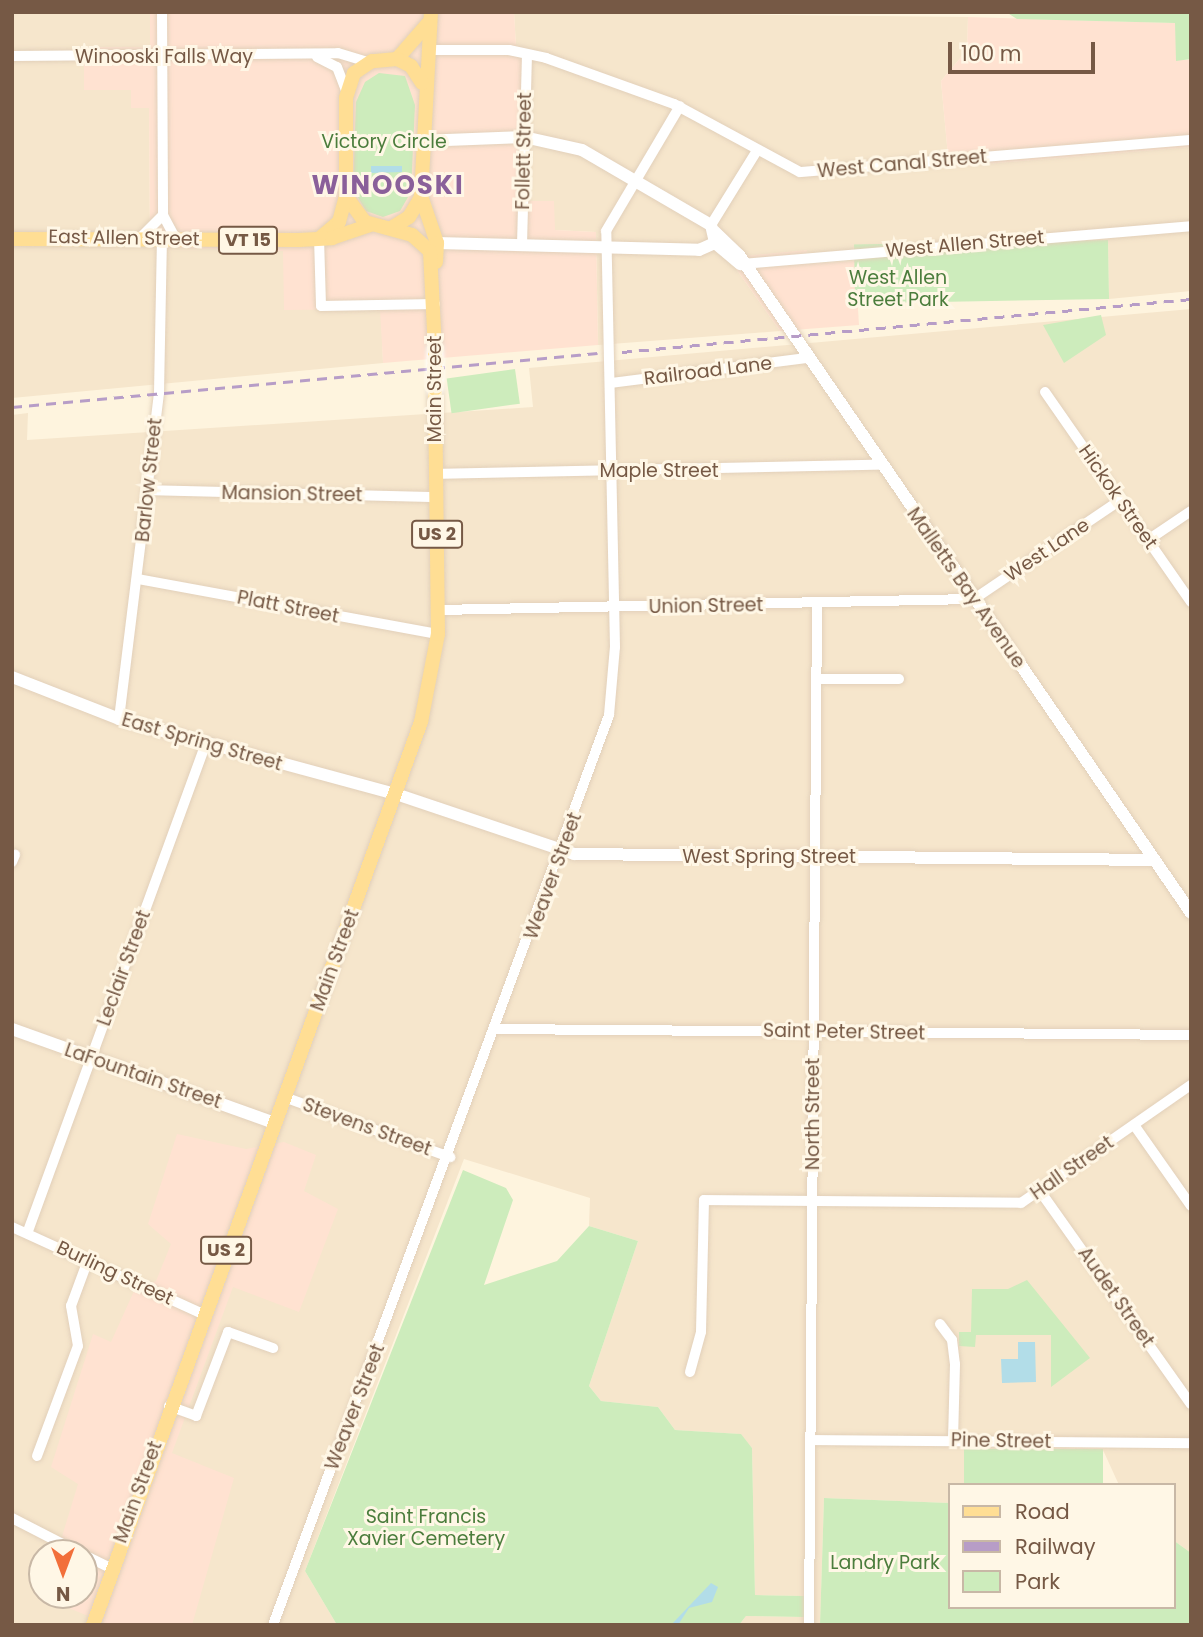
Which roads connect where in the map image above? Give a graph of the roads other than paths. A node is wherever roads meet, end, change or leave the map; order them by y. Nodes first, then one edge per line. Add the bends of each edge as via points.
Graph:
1 (162, 12) edge
2 (431, 16) edge
3 (431, 50) junction
4 (12, 56) edge
5 (162, 57) junction
6 (317, 57) junction
7 (527, 57) junction
8 (397, 59) junction
9 (368, 62) junction
10 (422, 83) junction
11 (346, 91) junction
12 (680, 106) junction
13 (524, 137) junction
14 (1191, 140) edge
15 (427, 141) junction
16 (756, 152) junction
17 (637, 180) junction
18 (346, 196) junction
19 (421, 196) junction
20 (163, 215) junction
21 (370, 225) junction
22 (1191, 226) edge
23 (393, 227) junction
24 (716, 235) junction
25 (319, 238) junction
26 (12, 239) edge
27 (139, 239) junction
28 (169, 239) junction
29 (437, 243) junction
30 (522, 245) junction
31 (607, 247) junction
32 (740, 264) junction
33 (435, 270) junction
34 (435, 304) junction
35 (805, 358) junction
36 (611, 383) junction
37 (1045, 392) dead end
38 (881, 465) junction
39 (614, 471) junction
40 (436, 474) junction
41 (148, 490) junction
42 (436, 497) junction
43 (1121, 500) junction
44 (1191, 511) edge
45 (1148, 540) junction
46 (138, 579) junction
47 (974, 599) junction
48 (1191, 602) edge
49 (817, 604) junction
50 (615, 607) junction
51 (438, 610) junction
52 (438, 634) junction
53 (12, 677) edge
54 (816, 679) junction
55 (899, 679) dead end
56 (120, 719) junction
57 (206, 743) junction
58 (396, 794) junction
59 (563, 851) junction
60 (815, 858) junction
61 (1152, 860) junction
62 (1191, 913) edge
63 (496, 1029) junction
64 (12, 1030) edge
65 (814, 1032) junction
66 (1191, 1035) edge
67 (92, 1059) junction
68 (1191, 1085) edge
69 (284, 1097) junction
70 (274, 1123) junction
71 (1134, 1125) junction
72 (450, 1157) junction
73 (1040, 1191) junction
74 (813, 1200) junction
75 (1191, 1206) edge
76 (12, 1227) edge
77 (27, 1231) junction
78 (88, 1260) junction
79 (202, 1314) junction
80 (940, 1324) dead end
81 (272, 1348) dead end
82 (690, 1373) dead end
83 (1191, 1404) edge
84 (169, 1406) junction
85 (812, 1440) junction
86 (953, 1441) junction
87 (1191, 1443) edge
88 (37, 1456) dead end
89 (12, 1518) edge
90 (53, 1539) edge
91 (98, 1562) edge
92 (111, 1568) junction
93 (93, 1625) edge
94 (273, 1625) edge
95 (810, 1625) edge

1 - 5 street
2 - 3 main road, Main Street / US 2
2 - 8 main road, Main Street / US 2
3 - 7 street, West Canal Street via 509,50
3 - 10 main road, Main Street / US 2
4 - 5 street, Winooski Falls Way
5 - 6 street, Winooski Falls Way
5 - 20 street
6 - 9 street, Winooski Falls Way via 343,54
6 - 11 street via 337,68
7 - 12 street, West Canal Street
7 - 13 street, Follett Street
8 - 9 main road
8 - 10 main road via 411,66
9 - 11 main road
10 - 15 main road, Main Street / US 2
11 - 18 main road
12 - 16 street, West Canal Street
12 - 17 street, Weaver Street
13 - 15 street, Malletts Bay Avenue
13 - 17 street, Malletts Bay Avenue via 573,146
13 - 30 street, Follett Street
14 - 16 street, West Canal Street via 807,172
15 - 19 main road, Main Street / US 2
16 - 24 street
17 - 24 street, Malletts Bay Avenue
17 - 31 street, Weaver Street via 606,231
18 - 21 main road
18 - 25 main road via 339,222
19 - 23 main road via 410,217
19 - 29 main road, Main Street / US 2
20 - 27 street
20 - 28 street
21 - 23 main road, Main Street / US 2
21 - 25 main road, East Allen Street / VT 15
22 - 32 street, West Allen Street
23 - 33 main road, Main Street / US 2 via 424,243
24 - 31 street via 699,250
24 - 32 street, Malletts Bay Avenue
25 - 28 main road, East Allen Street / VT 15
25 - 34 street via 321,306
26 - 27 main road, East Allen Street / VT 15
27 - 28 main road, East Allen Street / VT 15
28 - 41 street, Barlow Street
29 - 30 street
29 - 33 main road, Main Street / US 2
30 - 31 street
31 - 36 street, Weaver Street
32 - 35 street, Malletts Bay Avenue
33 - 34 main road, Main Street / US 2
34 - 40 main road, Main Street / US 2, bridge
35 - 36 street, Railroad Lane
35 - 38 street, Malletts Bay Avenue
36 - 39 street, Weaver Street
37 - 43 street, Hickok Street
38 - 39 street, Maple Street
38 - 47 street, Malletts Bay Avenue
39 - 40 street, Maple Street
39 - 50 street, Weaver Street
40 - 42 main road, Main Street / US 2
41 - 42 street, Mansion Street
41 - 46 street, Barlow Street
42 - 51 main road, Main Street / US 2
43 - 45 street, Hickok Street
43 - 47 street, West Lane
44 - 45 street
45 - 48 street, Hickok Street
46 - 52 street, Platt Street
46 - 56 street, Barlow Street
47 - 49 street, Union Street
47 - 61 street, Malletts Bay Avenue
49 - 50 street, Union Street
49 - 54 street, North Street
50 - 51 street, Union Street
50 - 59 street, Weaver Street via 609,715
51 - 52 main road, Main Street / US 2
52 - 58 main road, Main Street / US 2 via 433,679
53 - 56 street, East Spring Street
54 - 55 street
54 - 60 street, North Street
56 - 57 street, East Spring Street
57 - 58 street, East Spring Street
57 - 67 street, Leclair Street
58 - 59 street, West Spring Street
58 - 69 main road, Main Street / US 2
59 - 60 street, West Spring Street
59 - 63 street, Weaver Street
60 - 61 street, West Spring Street
60 - 65 street, North Street
61 - 62 street, Malletts Bay Avenue
63 - 65 street, Saint Peter Street
63 - 72 street, Weaver Street
64 - 67 street, LaFountain Street
65 - 66 street, Saint Peter Street
65 - 74 street, North Street
67 - 70 street, LaFountain Street
67 - 77 street, Leclair Street
68 - 71 street, Hall Street
69 - 70 main road, Main Street / US 2
69 - 72 street, Stevens Street
70 - 79 main road, Main Street / US 2
71 - 73 street, Hall Street
71 - 75 street
72 - 94 street, Weaver Street
73 - 74 street, Hall Street via 1016,1204
73 - 83 street, Audet Street
74 - 82 street, Hall Street via 704,1200 701,1332
74 - 85 street, North Street
76 - 77 street, Burling Street
77 - 78 street, Burling Street
78 - 79 street, Burling Street
78 - 88 street via 71,1306 78,1346
79 - 84 main road, Main Street / US 2
80 - 86 street via 952,1340 955,1364
81 - 84 street via 228,1332 196,1416
84 - 92 main road, Main Street / US 2
85 - 86 street, Pine Street
85 - 95 street, North Street
86 - 87 street, Pine Street
89 - 90 street
91 - 92 street
92 - 93 main road, Main Street / US 2

